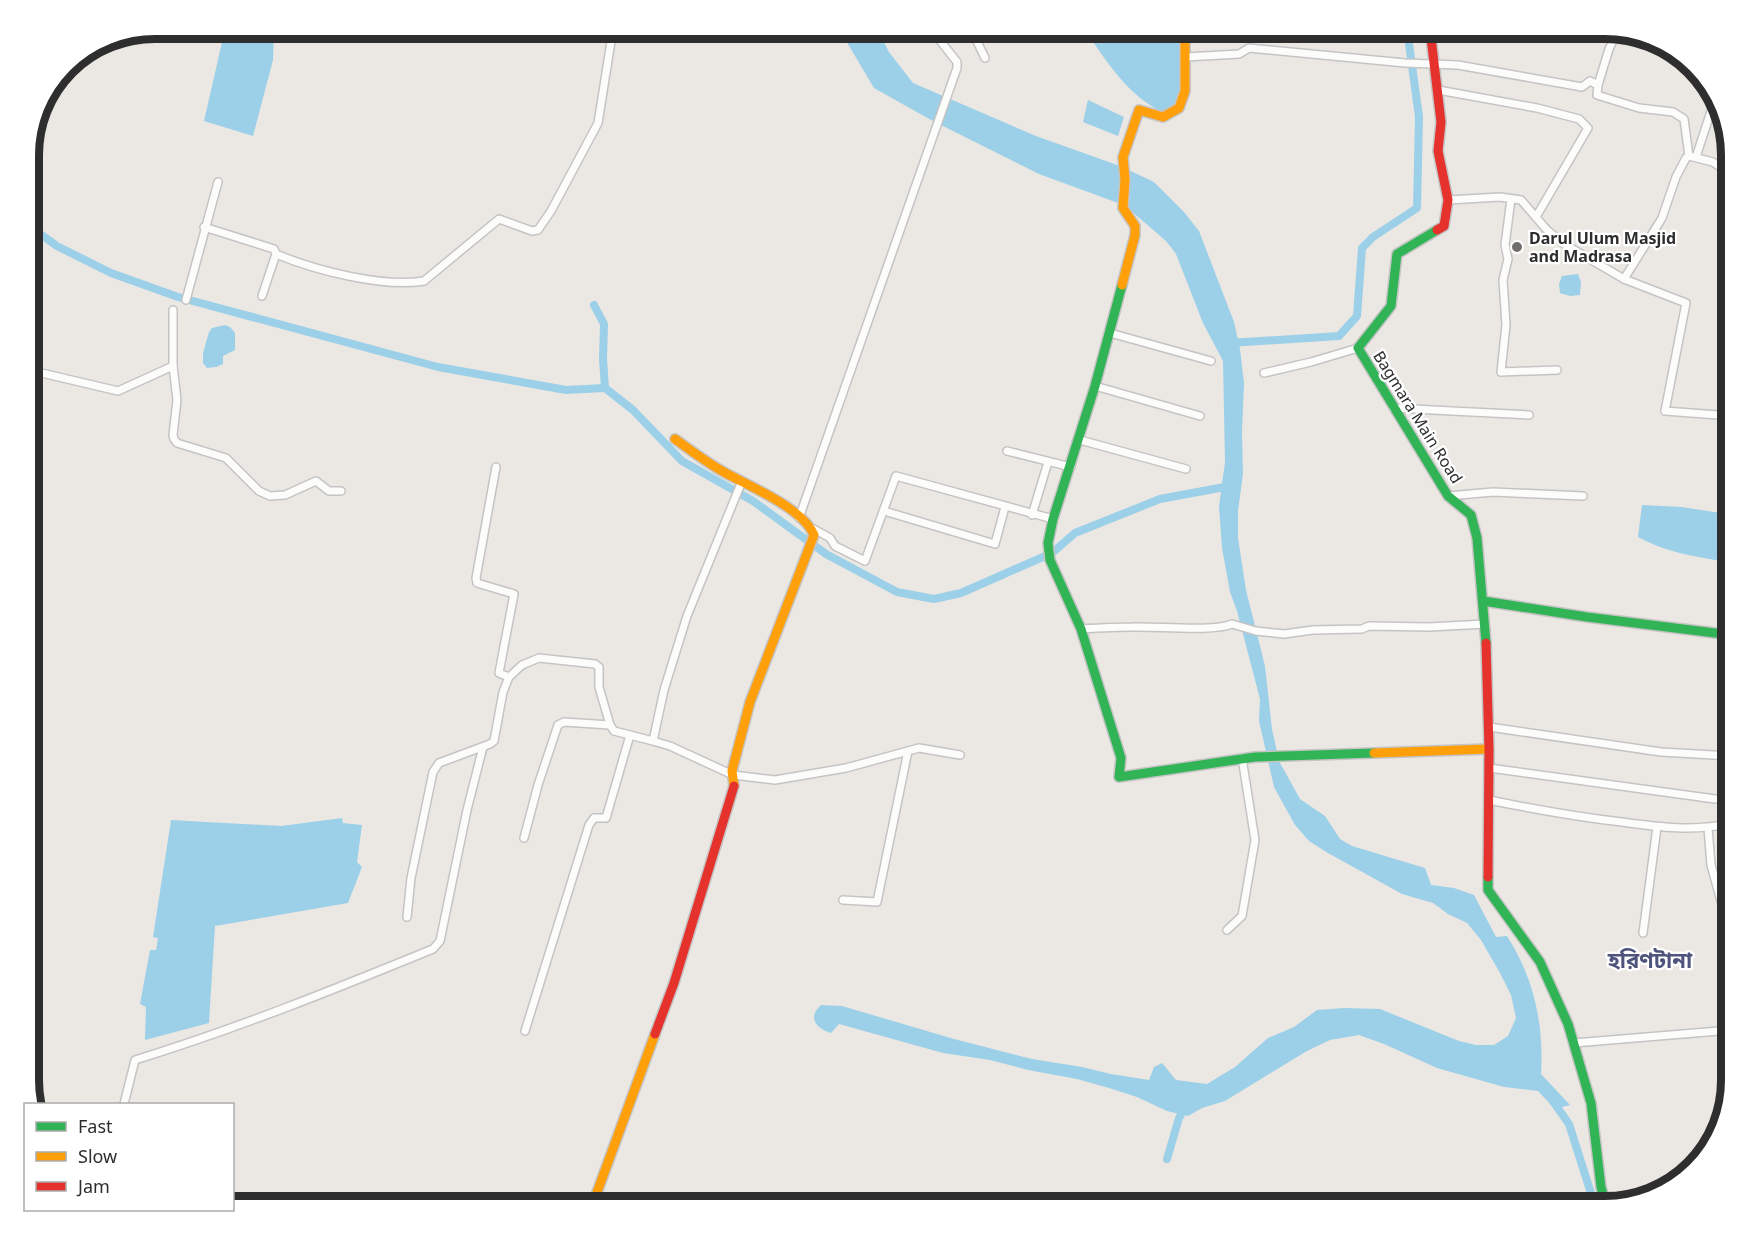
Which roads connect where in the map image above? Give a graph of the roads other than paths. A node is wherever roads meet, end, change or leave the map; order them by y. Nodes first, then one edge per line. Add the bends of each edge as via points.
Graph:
1 (611, 39) edge
2 (939, 39) edge
3 (976, 39) edge
4 (1185, 39) edge
5 (1432, 39) edge
6 (1614, 39) edge
7 (1186, 57) junction
8 (985, 58) dead end
9 (1435, 64) junction
10 (1598, 85) junction
11 (1438, 90) junction
12 (1711, 109) edge
13 (1692, 156) junction
14 (1721, 168) edge
15 (218, 182) dead end
16 (1511, 199) junction
17 (1448, 200) junction
18 (1536, 217) junction
19 (204, 227) junction
20 (276, 254) junction
21 (1624, 279) junction
22 (262, 296) dead end
23 (186, 300) dead end
24 (173, 310) dead end
25 (1110, 333) junction
26 (1358, 348) junction
27 (1211, 361) dead end
28 (173, 366) junction
29 (1557, 370) dead end
30 (39, 372) edge
31 (1264, 373) dead end
32 (1095, 386) junction
33 (1394, 408) junction
34 (1529, 415) dead end
35 (1721, 415) edge
36 (1200, 416) dead end
37 (675, 439) dead end
38 (1080, 440) junction
39 (1007, 451) dead end
40 (1048, 462) junction
41 (496, 466) dead end
42 (1071, 467) junction
43 (1186, 468) dead end
44 (742, 481) junction
45 (341, 491) dead end
46 (1448, 496) junction
47 (1582, 496) dead end
48 (1005, 507) junction
49 (884, 511) junction
50 (1032, 515) junction
51 (799, 518) junction
52 (1053, 519) junction
53 (813, 532) junction
54 (1484, 601) junction
55 (1485, 624) junction
56 (1081, 629) junction
57 (1721, 634) edge
58 (508, 677) junction
59 (610, 725) junction
60 (1489, 727) junction
61 (630, 735) junction
62 (652, 741) junction
63 (483, 747) junction
64 (1490, 749) junction
65 (908, 751) junction
66 (960, 755) dead end
67 (1721, 755) edge
68 (1242, 759) junction
69 (1489, 768) junction
70 (733, 775) junction
71 (1715, 799) dead end
72 (1490, 800) junction
73 (1721, 825) edge
74 (1657, 827) junction
75 (1708, 828) junction
76 (524, 838) dead end
77 (843, 900) dead end
78 (1721, 900) edge
79 (407, 916) dead end
80 (1227, 930) dead end
81 (1642, 933) dead end
82 (525, 1030) dead end
83 (1721, 1031) edge
84 (1574, 1043) junction
85 (124, 1103) edge
86 (596, 1196) edge
87 (1603, 1196) edge

1 - 20 street via 598,123 538,230 499,219 424,281 413,283 350,276
2 - 51 street via 957,65
3 - 8 street
4 - 7 street
5 - 9 street, Bagmara Main Road
6 - 10 street
7 - 9 street via 1239,54 1249,48
7 - 25 street via 1185,91 1179,108 1163,117 1139,110 1123,157 1123,208 1135,226 1135,235
9 - 10 street via 1582,87 1590,81
9 - 11 street, Bagmara Main Road
10 - 13 street via 1597,95 1639,108 1673,112 1684,119
11 - 17 street, Bagmara Main Road via 1438,151
11 - 18 street via 1538,108 1579,119 1588,128
12 - 13 street
13 - 14 street
13 - 21 street via 1686,158 1662,218
15 - 19 street
16 - 17 street
16 - 18 street via 1521,201
16 - 29 street via 1505,244 1506,325 1501,372
17 - 26 street, Bagmara Main Road via 1444,226 1397,254 1391,306
18 - 21 street via 1564,244
19 - 20 street via 273,249
19 - 23 street
20 - 22 street
21 - 35 street via 1686,303 1665,411
24 - 28 street
25 - 27 street
25 - 32 street
26 - 31 street
26 - 33 street, Bagmara Main Road
28 - 30 street via 118,391
28 - 45 street via 177,400 173,435 177,443 226,458 270,496 285,495 316,481 329,491
32 - 36 street
32 - 38 street
33 - 34 street
33 - 46 street, Bagmara Main Road
37 - 44 street
38 - 42 street
38 - 43 street
39 - 40 street
40 - 42 street
40 - 50 street
41 - 58 street via 476,578 477,583 514,594 499,673
42 - 52 street
44 - 51 street via 785,505
44 - 62 street via 687,616
46 - 47 street via 1493,492
46 - 54 street, Bagmara Main Road via 1471,515
48 - 49 street via 896,476
48 - 49 street via 995,544
48 - 50 street
49 - 53 street via 865,561 835,546 830,538
50 - 52 street
51 - 53 street
52 - 56 street via 1048,543 1050,560
53 - 70 street via 750,702
54 - 55 street, Bagmara Main Road
54 - 57 street
55 - 56 street via 1369,626 1284,634 1256,632 1232,624
55 - 60 street, Bagmara Main Road
56 - 68 street via 1121,758 1119,777
58 - 59 street via 539,658 595,664 600,671 599,687
58 - 63 street via 494,741
59 - 61 street via 614,731
59 - 76 street via 558,725
60 - 64 street, Bagmara Main Road
60 - 67 street via 1661,752
61 - 62 street
61 - 82 street via 606,818 594,818 590,825
62 - 70 street
63 - 79 street via 439,763 433,772
63 - 85 street via 440,941 433,949 185,1045 135,1060
64 - 68 street
64 - 69 street, Bagmara Main Road
65 - 66 street via 919,748
65 - 70 street via 846,768 775,780
65 - 77 street via 877,902
68 - 80 street via 1255,840 1242,916
69 - 71 street
69 - 72 street, Bagmara Main Road
70 - 86 street via 735,784 674,983
72 - 74 street
72 - 84 street, Bagmara Main Road via 1488,890 1540,962
73 - 75 street
74 - 75 street
74 - 81 street
75 - 78 street
83 - 84 street
84 - 87 street, Bagmara Main Road via 1591,1103

